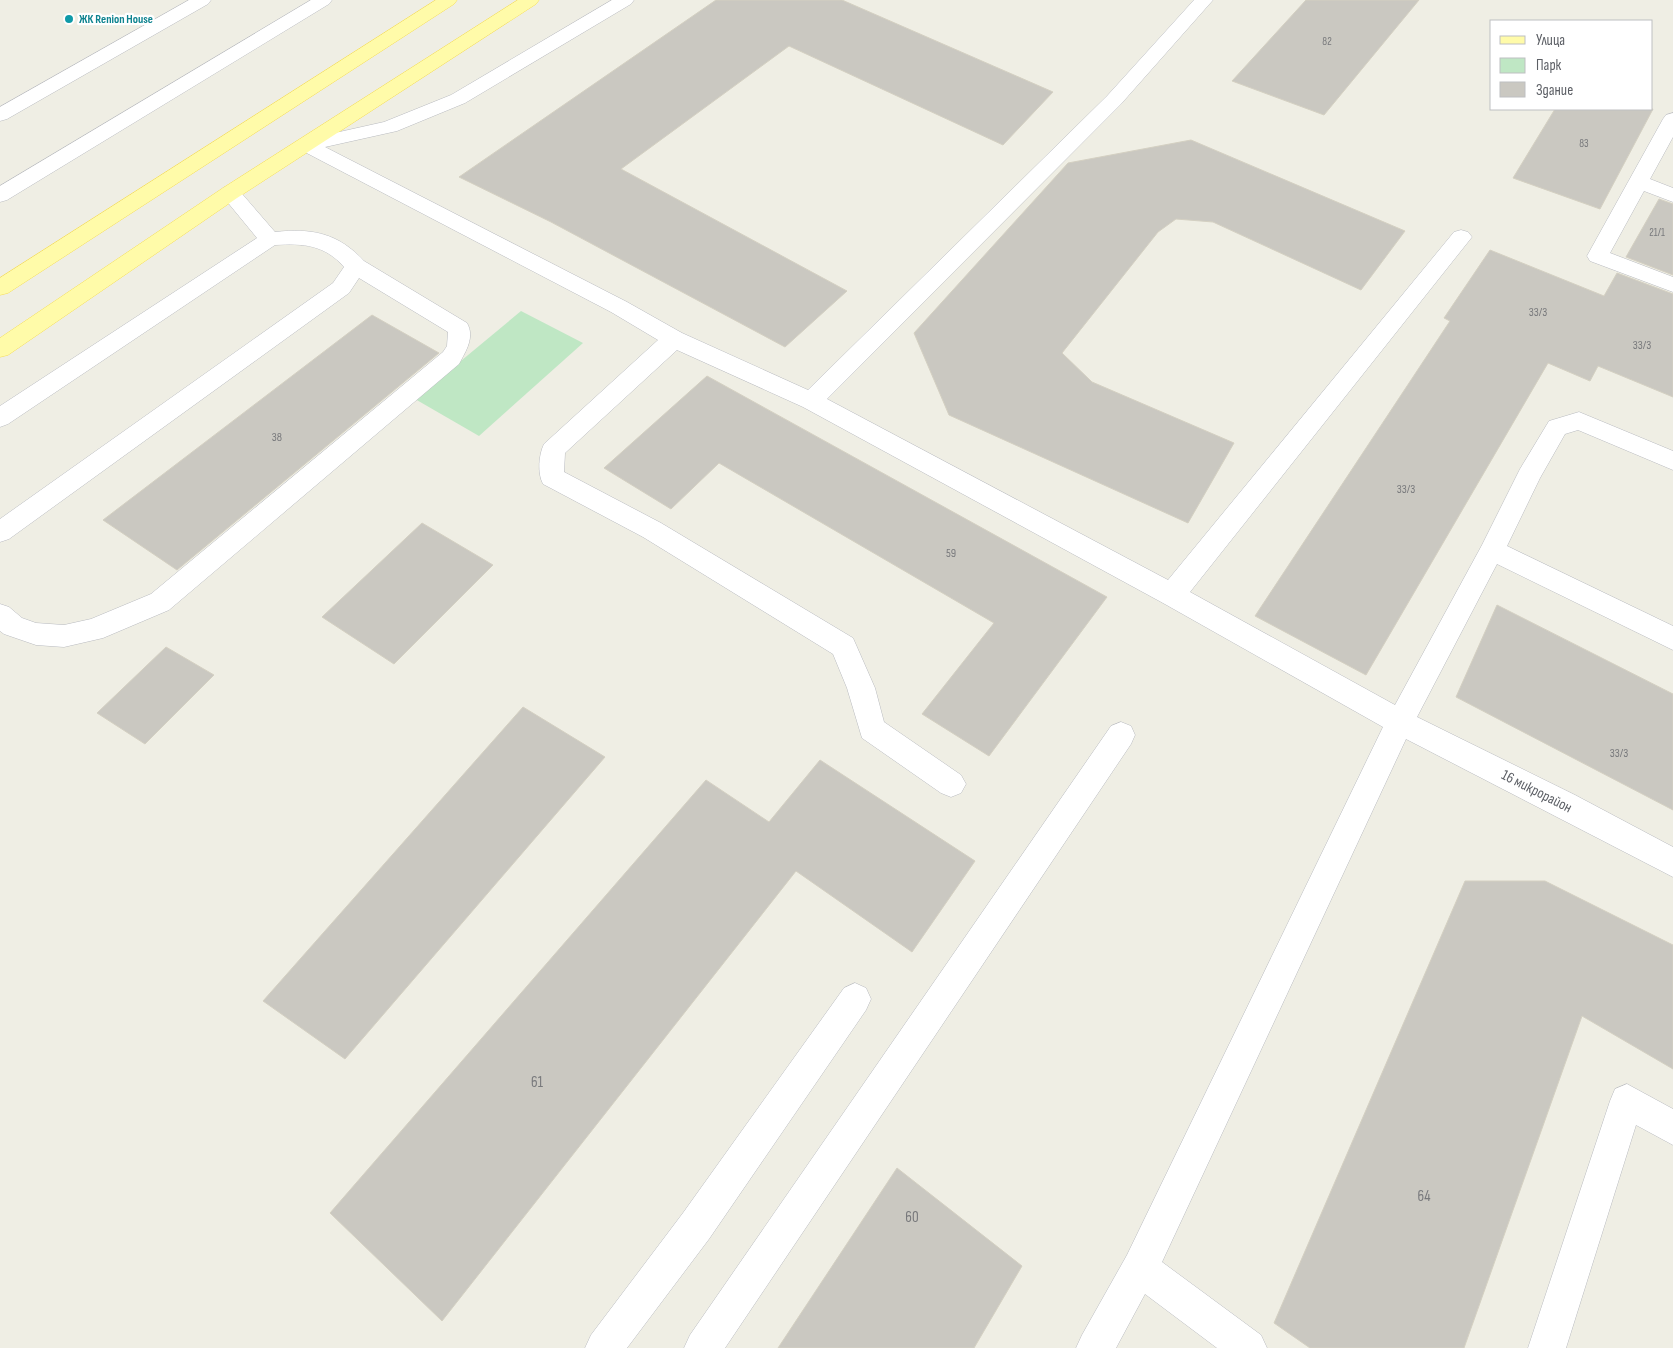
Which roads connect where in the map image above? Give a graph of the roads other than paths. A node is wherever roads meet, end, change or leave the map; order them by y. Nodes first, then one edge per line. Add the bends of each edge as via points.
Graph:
1 (202, 0) edge
2 (323, 0) edge
3 (448, 0) edge
4 (625, 0) edge
5 (1204, 0) edge
6 (518, 2) edge
7 (0, 115) edge
8 (1673, 119) edge
9 (306, 145) junction
10 (1639, 182) junction
11 (230, 193) junction
12 (0, 195) edge
13 (1673, 195) edge
14 (1462, 237) dead end
15 (270, 239) junction
16 (356, 266) junction
17 (1673, 284) edge
18 (0, 288) edge
19 (674, 339) junction
20 (0, 349) edge
21 (811, 401) junction
22 (0, 418) edge
23 (1673, 461) edge
24 (0, 532) edge
25 (1492, 550) junction
26 (1172, 595) junction
27 (0, 616) edge
28 (1673, 639) edge
29 (1400, 722) junction
30 (1121, 736) dead end
31 (951, 784) dead end
32 (1673, 863) edge
33 (855, 999) dead end
34 (1673, 1128) edge
35 (1140, 1268) junction
36 (604, 1348) edge
37 (703, 1348) edge
38 (1095, 1348) edge
39 (1248, 1348) edge
40 (1548, 1348) edge

1 - 7 street
2 - 12 street
3 - 18 main road
4 - 9 street via 458,99 390,127
5 - 21 street via 1114,100
6 - 9 main road
8 - 10 street
9 - 11 main road
9 - 19 street, 16 микрорайон via 619,307
10 - 13 street
10 - 17 street via 1598,256
11 - 15 street
11 - 20 main road
14 - 26 street
15 - 16 street via 300,236 326,241 345,253
15 - 22 street
16 - 24 street via 341,288
16 - 27 street via 459,329 458,346 451,358 160,602 94,630 64,636 36,634 13,626
19 - 21 street, 16 микрорайон
19 - 31 street via 553,450 552,477 652,530 843,646 861,688 872,729
21 - 26 street, 16 микрорайон
23 - 25 street via 1579,421 1557,427
25 - 28 street
25 - 29 street
26 - 29 street, 16 микрорайон
29 - 32 street, 16 микрорайон
29 - 35 street
30 - 37 street
33 - 36 street via 696,1226
34 - 40 street via 1627,1101
35 - 38 street
35 - 39 street

